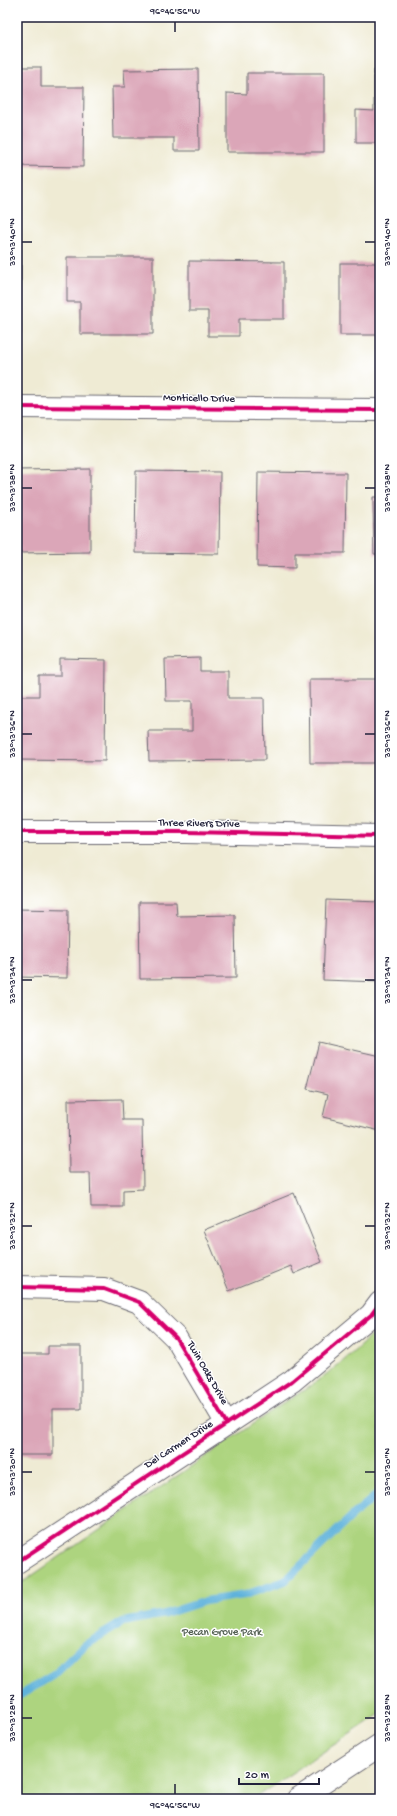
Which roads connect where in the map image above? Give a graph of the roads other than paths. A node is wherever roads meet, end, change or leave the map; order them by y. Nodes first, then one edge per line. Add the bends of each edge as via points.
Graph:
1 (17, 407) edge
2 (380, 410) edge
3 (17, 832) edge
4 (380, 836) edge
5 (17, 1287) edge
6 (380, 1303) edge
7 (226, 1424) junction
8 (17, 1562) edge
9 (380, 1744) edge
10 (298, 1799) edge

1 - 2 street, Monticello Drive
3 - 4 street, Three Rivers Drive
5 - 7 street, Twin Oaks Drive via 104,1289 139,1302 176,1338
6 - 7 street, Del Carmen Drive via 371,1314 292,1381
7 - 8 street, Del Carmen Drive
9 - 10 street

